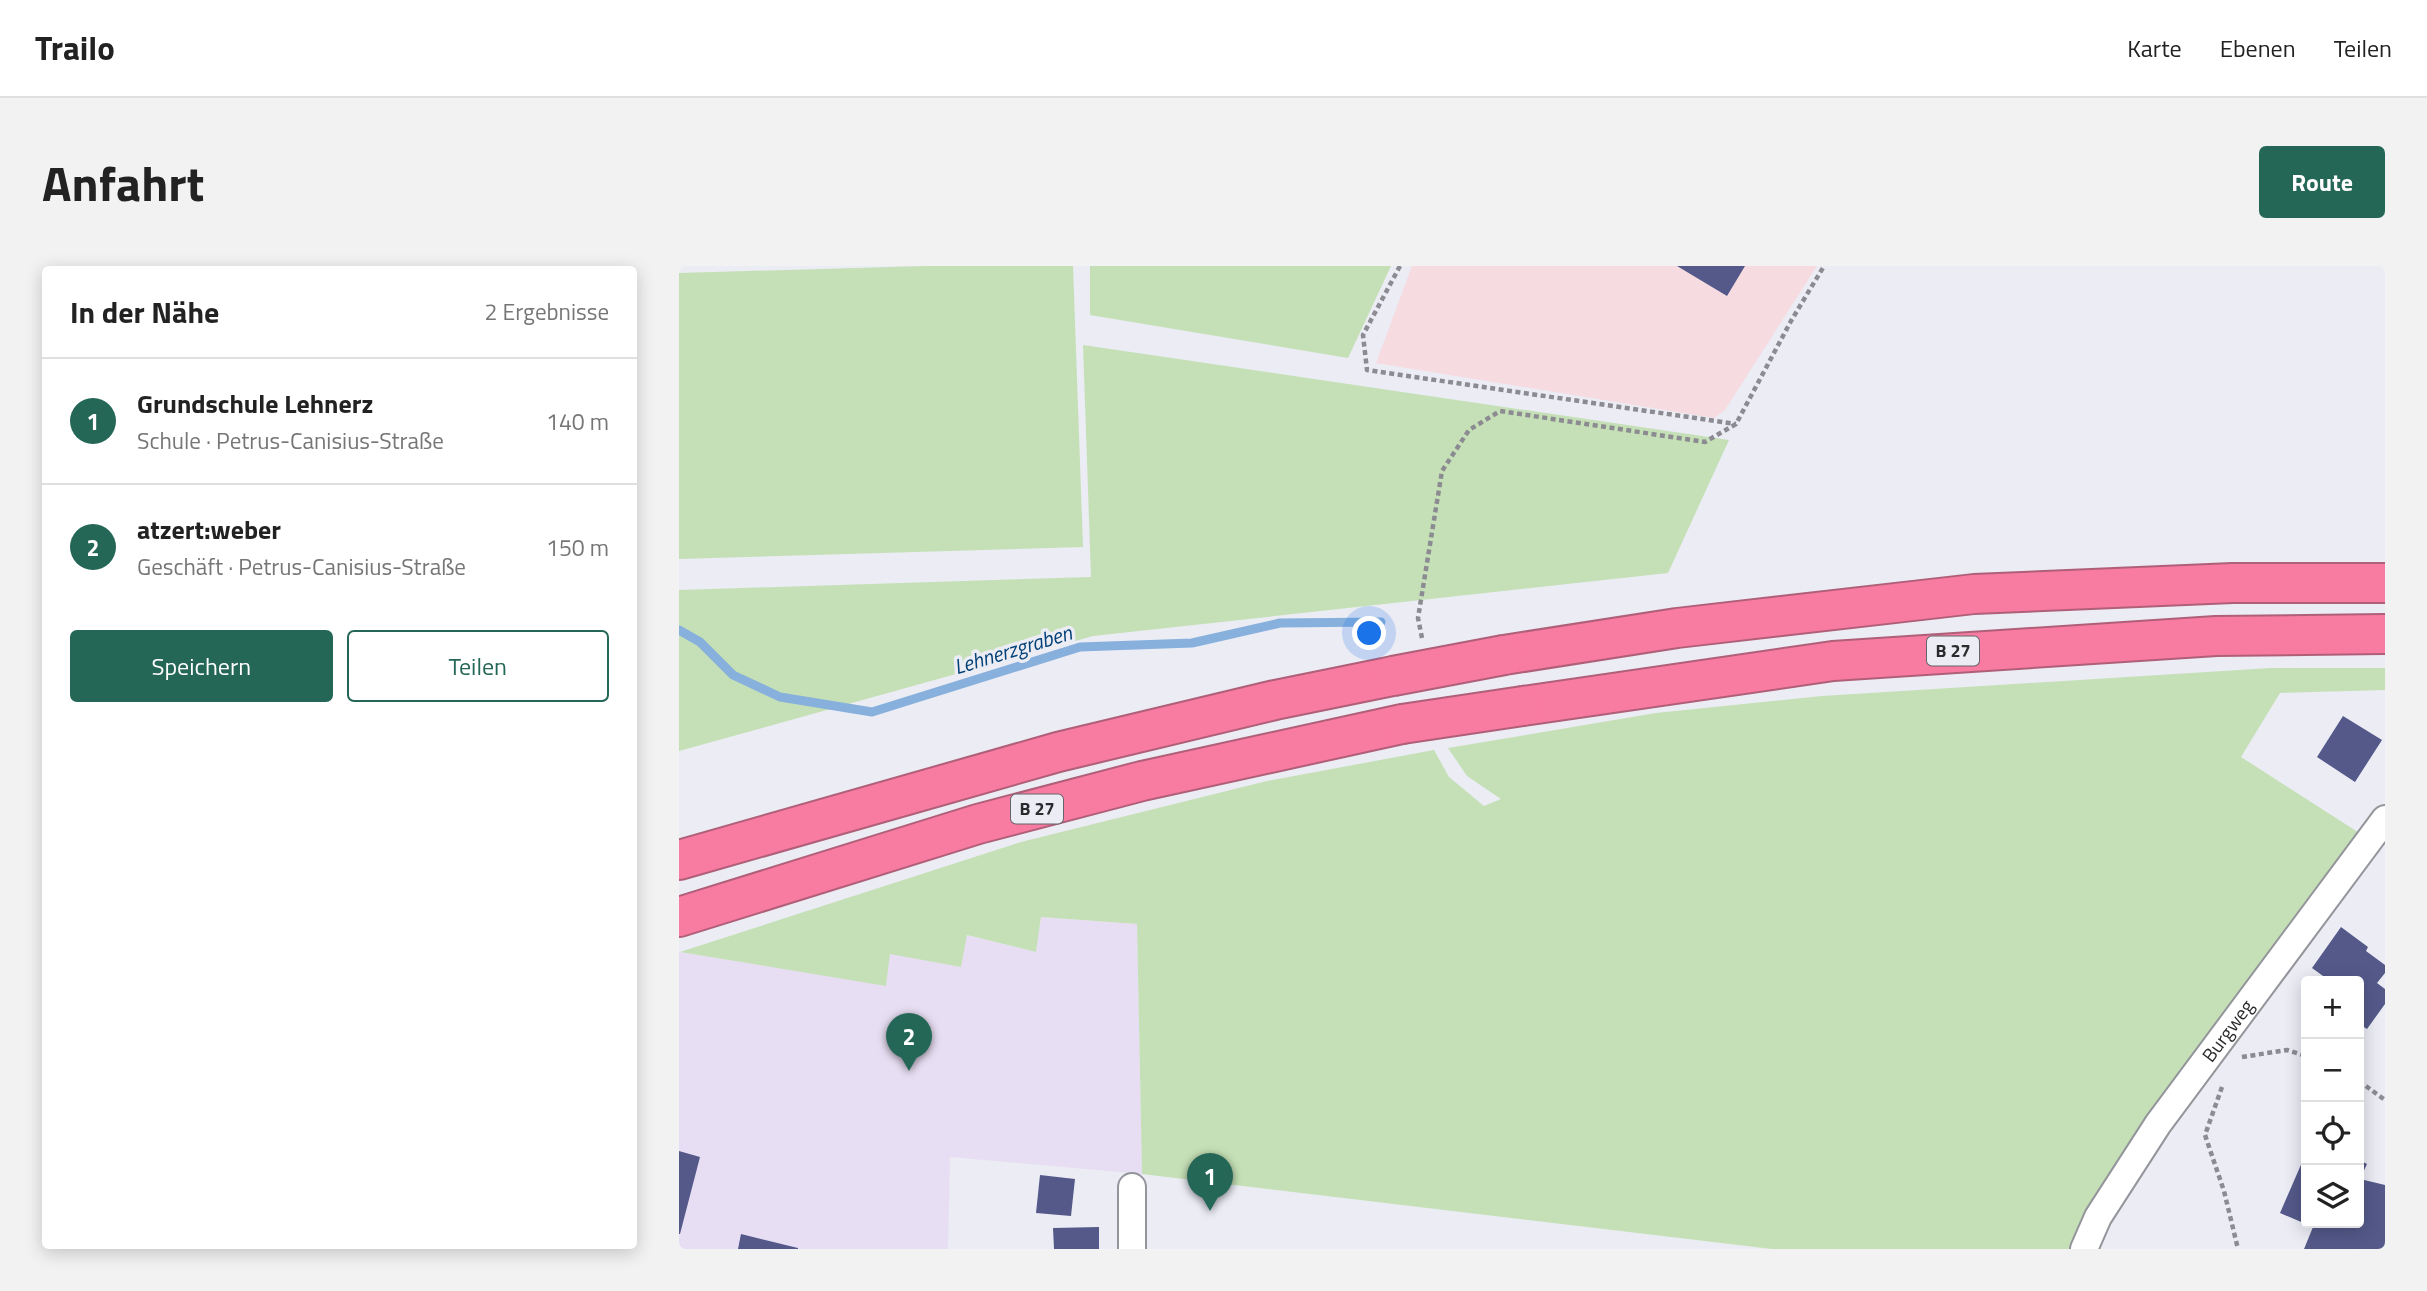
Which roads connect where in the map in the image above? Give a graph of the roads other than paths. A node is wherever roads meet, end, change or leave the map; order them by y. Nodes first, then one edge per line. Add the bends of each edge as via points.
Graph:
1 (2385, 583) edge
2 (2385, 634) edge
3 (2385, 819) edge
4 (679, 860) edge
5 (679, 918) edge
6 (1132, 1187) dead end
7 (1132, 1249) edge
8 (2084, 1249) edge

1 - 4 highway, B 27, bridge via 2233,583 1974,594 1677,628 1504,655 1275,700 1058,752
2 - 5 highway, B 27, bridge via 2216,636 1847,659 1402,724 1142,781 1016,814
3 - 8 street, Burgweg via 2158,1124 2098,1217
6 - 7 street

